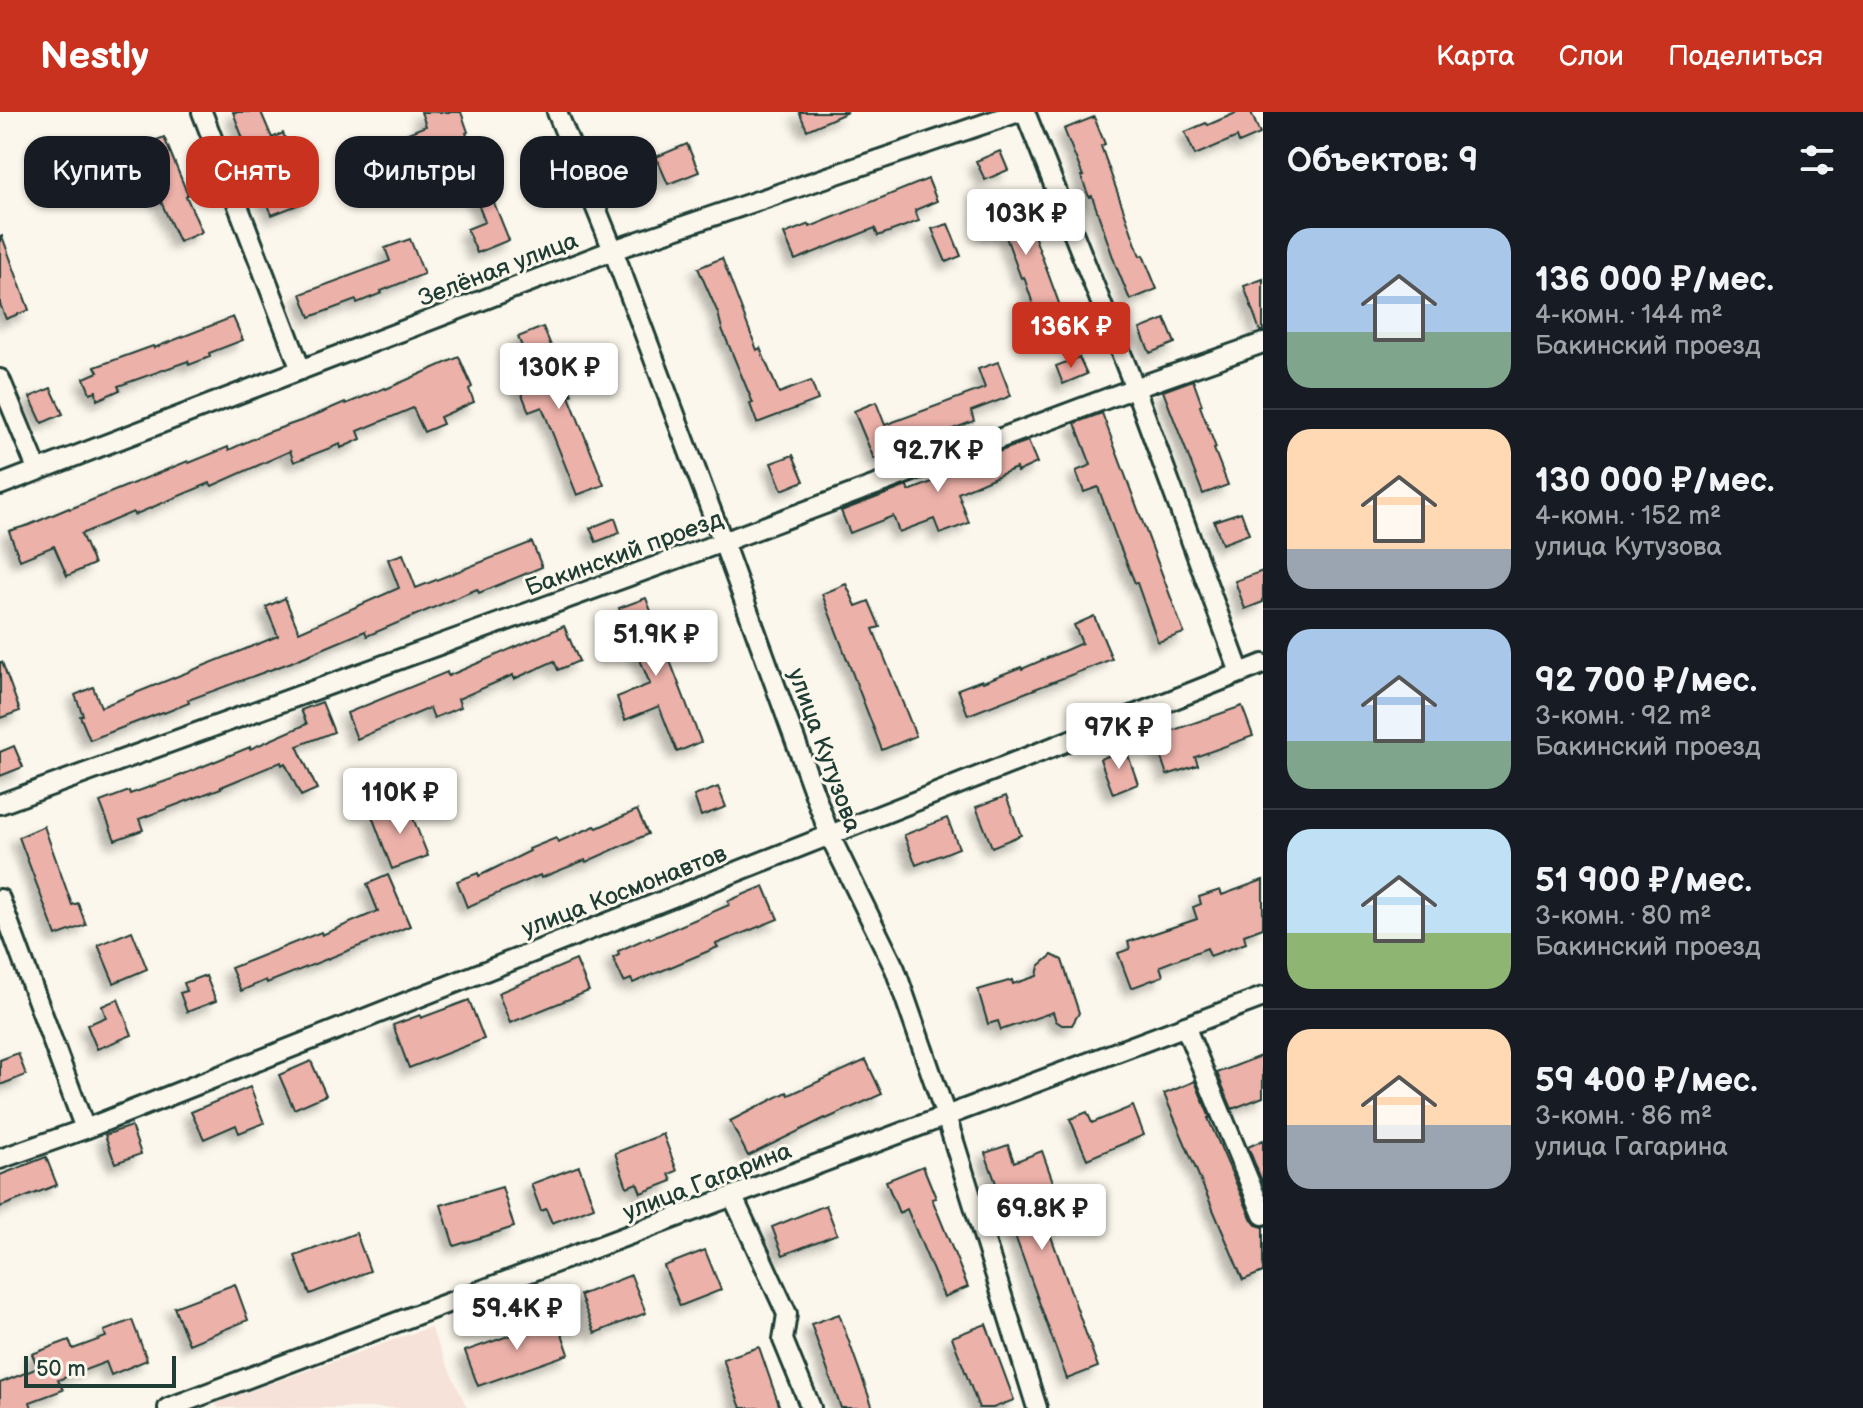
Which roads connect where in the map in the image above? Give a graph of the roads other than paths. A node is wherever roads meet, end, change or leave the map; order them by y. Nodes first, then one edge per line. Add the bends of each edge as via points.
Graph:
1 (202, 112) edge
2 (557, 112) edge
3 (1019, 112) edge
4 (1025, 112) edge
5 (613, 250) junction
6 (1263, 343) edge
7 (301, 370) junction
8 (0, 379) edge
9 (1135, 388) junction
10 (38, 471) junction
11 (0, 485) edge
12 (723, 542) junction
13 (1263, 664) edge
14 (1240, 673) junction
15 (0, 804) edge
16 (830, 836) junction
17 (0, 899) edge
18 (1263, 997) edge
19 (1185, 1026) junction
20 (946, 1116) junction
21 (85, 1129) junction
22 (0, 1159) edge
23 (733, 1197) junction
24 (1263, 1215) edge
25 (168, 1408) edge
26 (811, 1408) edge
27 (1037, 1408) edge

1 - 7 street
2 - 5 street, улица Кутузова
3 - 5 street, Зелёная улица
4 - 9 street
5 - 7 street, Зелёная улица
5 - 12 street, улица Кутузова
6 - 9 street, Бакинский проезд
7 - 10 street, Зелёная улица
8 - 10 street
9 - 12 street, Бакинский проезд
9 - 14 street
10 - 11 street, Зелёная улица
12 - 15 street, Бакинский проезд
12 - 16 street, улица Кутузова
13 - 14 street, улица Космонавтов
14 - 16 street, улица Космонавтов
16 - 20 street, улица Кутузова via 895,969
16 - 21 street, улица Космонавтов
17 - 21 street
18 - 19 street, улица Гагарина
19 - 20 street, улица Гагарина
19 - 24 street
20 - 23 street, улица Гагарина
20 - 27 street, улица Кутузова
21 - 22 street, улица Космонавтов
23 - 25 street, улица Гагарина
23 - 26 street via 787,1314 783,1340

